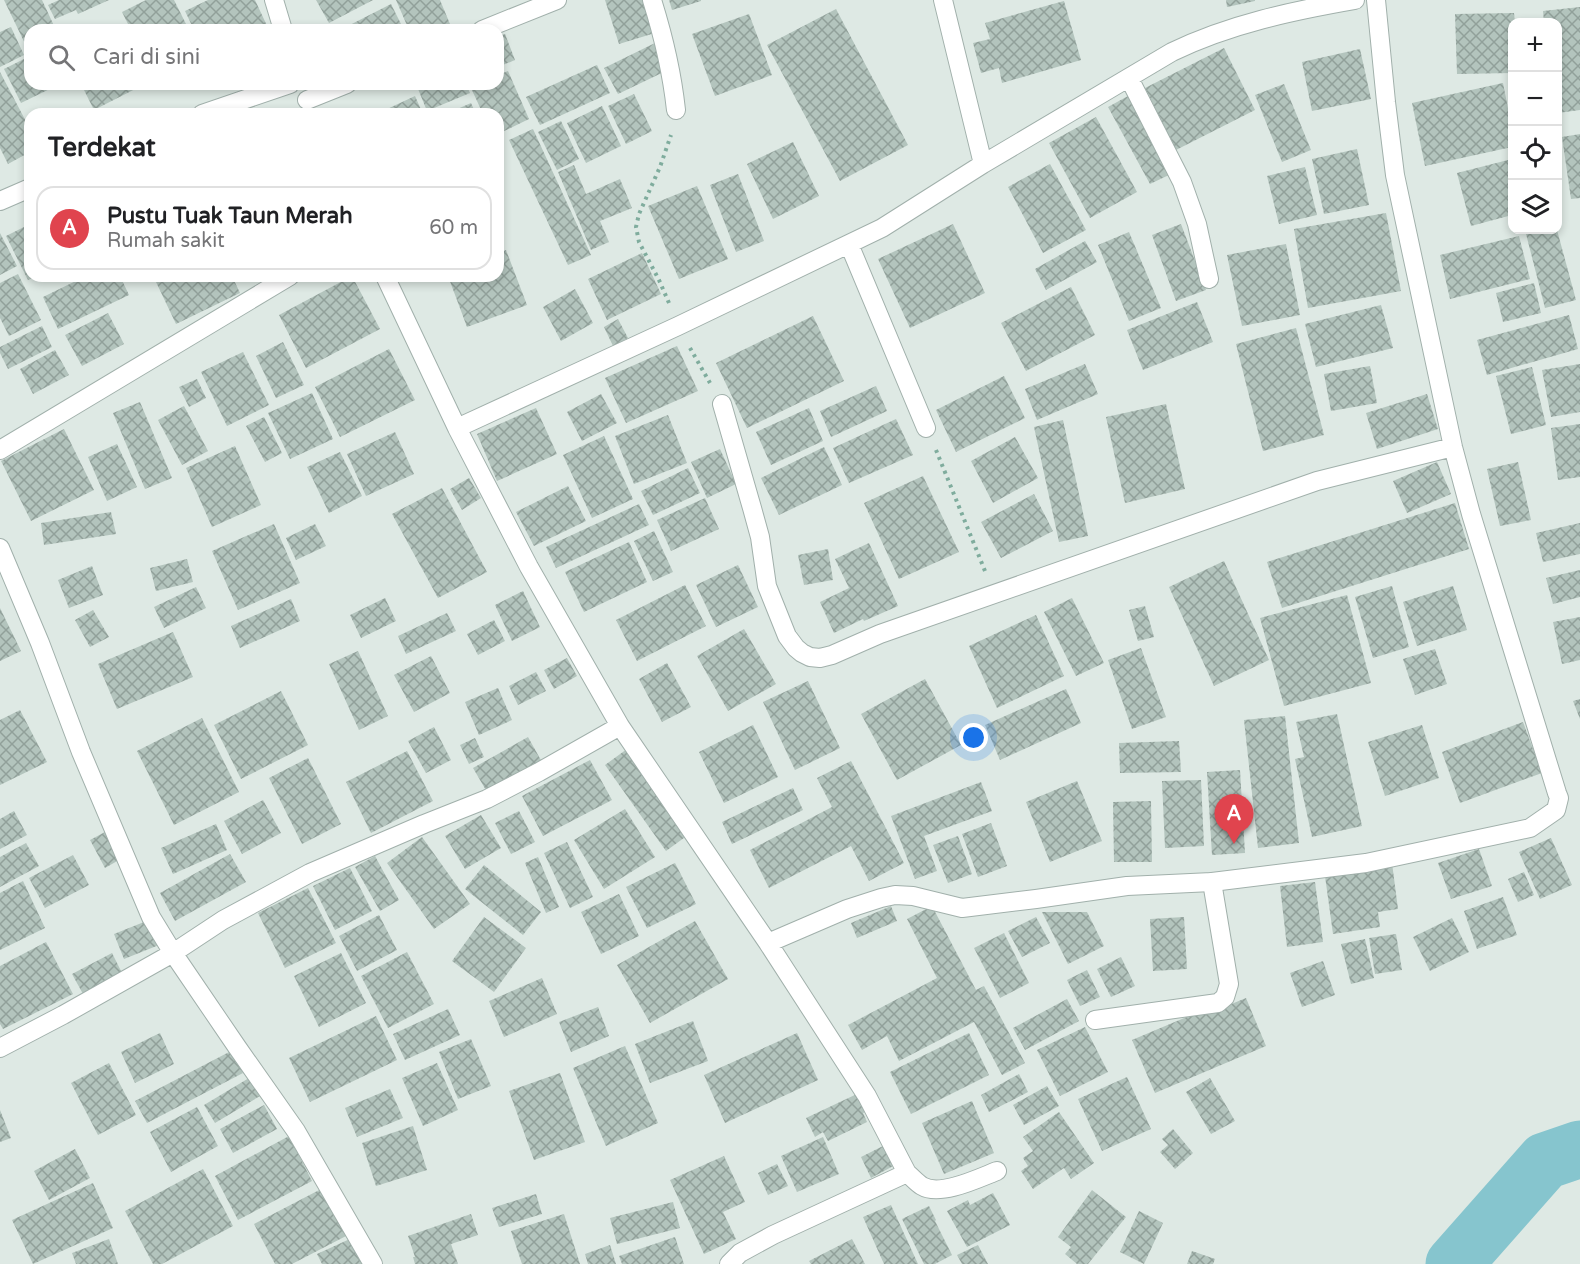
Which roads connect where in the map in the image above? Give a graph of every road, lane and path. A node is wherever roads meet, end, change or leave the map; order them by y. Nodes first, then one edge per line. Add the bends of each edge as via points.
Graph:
1 (274, 0) edge
2 (557, 0) edge
3 (652, 0) edge
4 (943, 0) edge
5 (1355, 0) edge
6 (1376, 0) edge
7 (281, 24) edge
8 (497, 24) edge
9 (1130, 78) junction
10 (272, 90) edge
11 (331, 90) edge
12 (307, 99) edge
13 (220, 108) edge
14 (676, 110) joint
15 (983, 164) junction
16 (24, 191) edge
17 (0, 201) edge
18 (849, 244) junction
19 (1209, 279) dead end
20 (280, 282) edge
21 (388, 282) edge
22 (678, 327) junction
23 (722, 404) joint
24 (457, 428) junction
25 (926, 428) joint
26 (1453, 447) junction
27 (0, 450) edge
28 (0, 548) edge
29 (995, 594) junction
30 (620, 726) junction
31 (1212, 882) junction
32 (768, 943) junction
33 (173, 953) junction
34 (1095, 1020) dead end
35 (0, 1048) edge
36 (997, 1171) dead end
37 (907, 1173) junction
38 (373, 1264) edge
39 (729, 1264) edge

1 - 7 street
2 - 8 street
3 - 14 street
4 - 15 street
5 - 9 street via 1241,24 1172,52
6 - 26 street via 1395,175
9 - 15 street
9 - 19 street via 1182,182 1197,224
10 - 13 street
11 - 12 street
14 - 22 path via 660,167 636,227 639,242
15 - 18 street via 882,228
16 - 17 street
18 - 22 street
18 - 25 street
20 - 27 street
21 - 24 street
22 - 23 path
22 - 24 street
23 - 29 street via 760,537 767,586 787,636 802,653 820,658 832,655
24 - 30 street via 529,567
25 - 29 path
26 - 29 street via 1317,480
26 - 31 street via 1557,793 1556,810 1530,828 1366,863
28 - 33 street via 151,917
30 - 32 street
30 - 33 street via 487,799 310,873 223,920
31 - 32 street via 1127,886 962,908 895,895 847,909
31 - 34 street via 1229,984 1225,997 1218,1003
32 - 37 street via 867,1096
33 - 35 street
33 - 38 street via 296,1131
36 - 37 street via 940,1190 924,1187
37 - 39 street via 773,1235 740,1253

